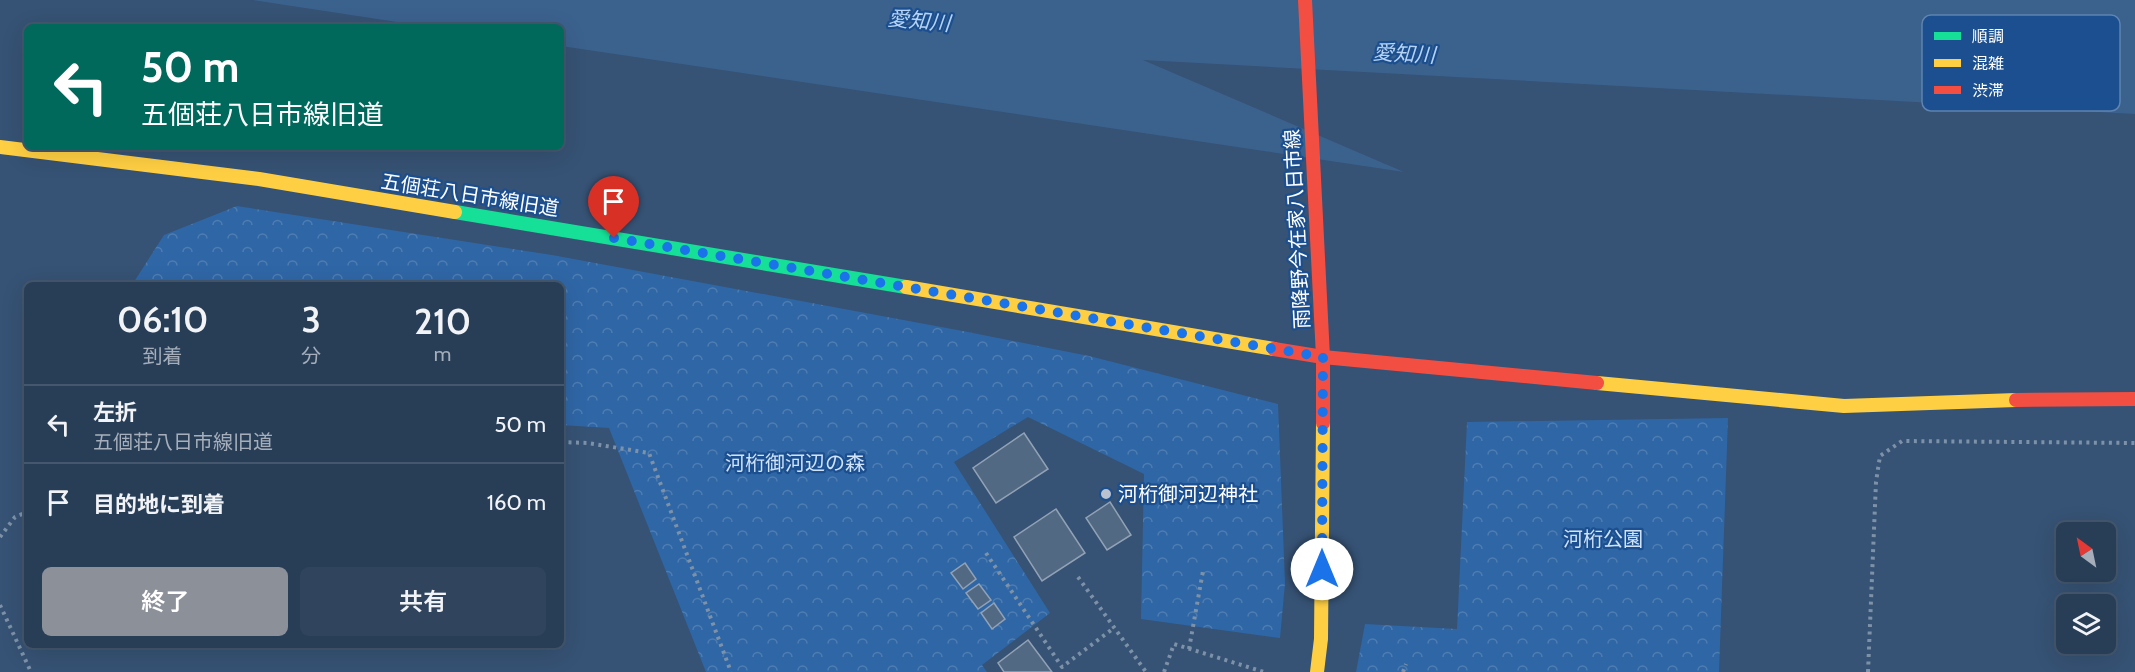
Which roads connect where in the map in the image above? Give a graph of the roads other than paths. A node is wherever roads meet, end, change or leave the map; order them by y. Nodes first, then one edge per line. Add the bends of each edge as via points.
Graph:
1 (1305, 0) edge
2 (0, 147) edge
3 (24, 150) edge
4 (24, 150) edge
5 (1323, 357) junction
6 (2135, 399) edge
7 (1317, 672) edge

1 - 5 street, 雨降野今在家八日市線
2 - 4 street, 五個荘八日市線旧道
3 - 5 street, 五個荘八日市線旧道 via 259,179
5 - 6 street, 五個荘八日市線旧道 via 1844,406
5 - 7 street, 雨降野今在家八日市線 via 1322,639

